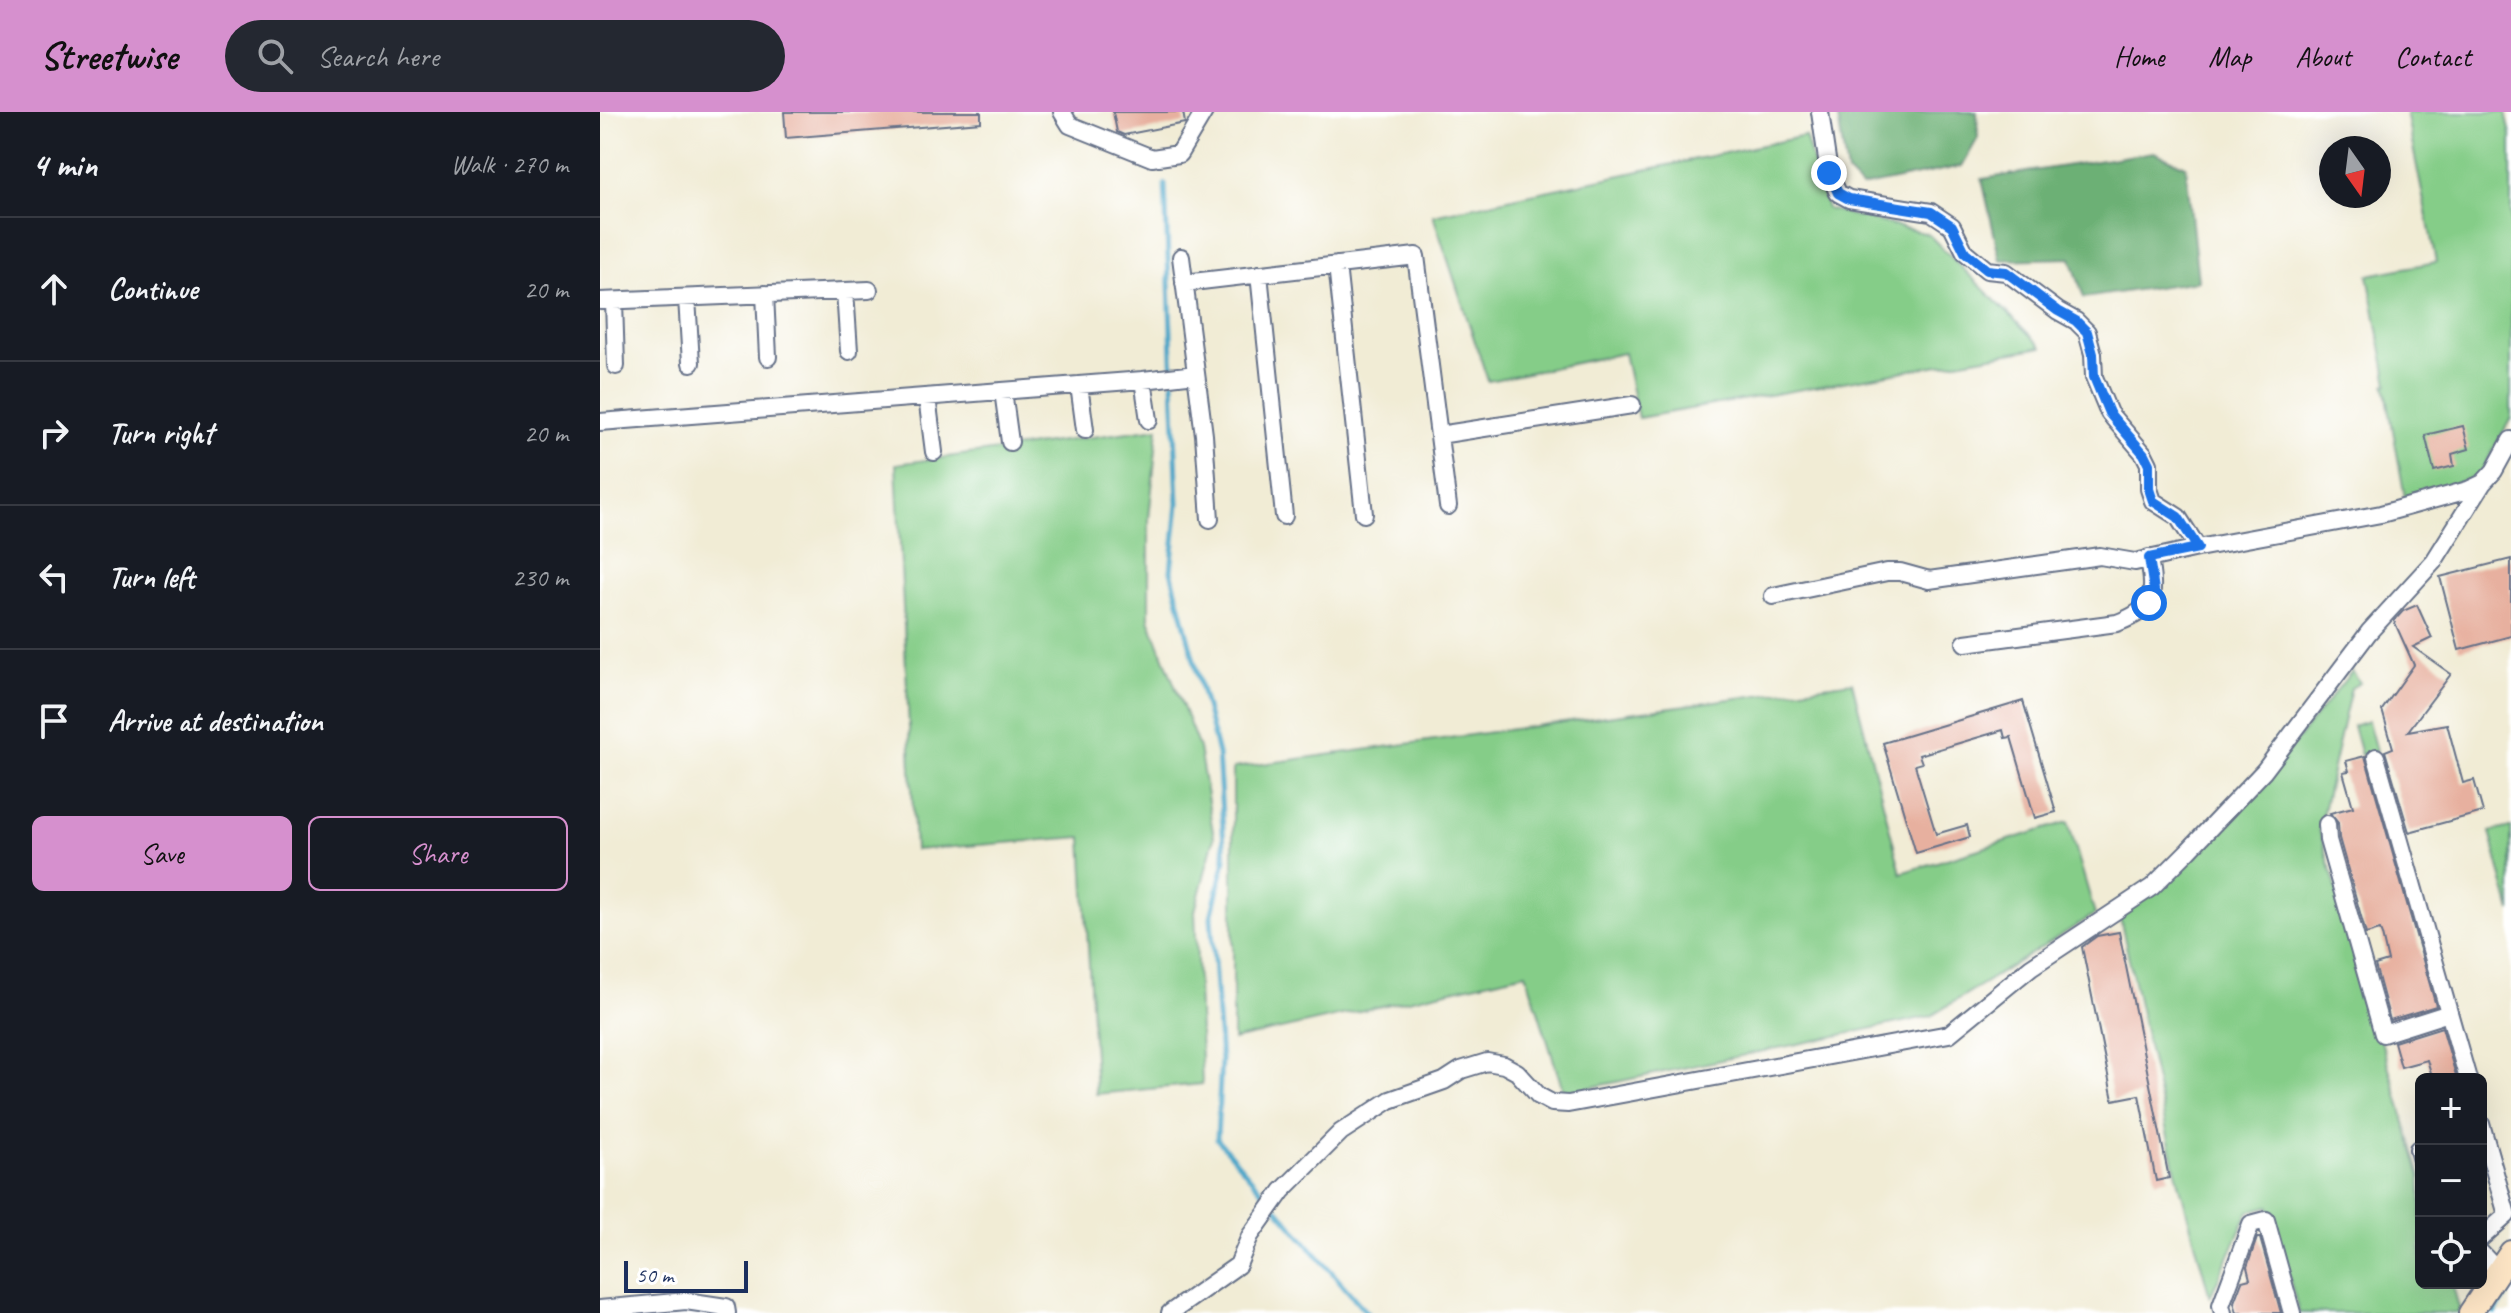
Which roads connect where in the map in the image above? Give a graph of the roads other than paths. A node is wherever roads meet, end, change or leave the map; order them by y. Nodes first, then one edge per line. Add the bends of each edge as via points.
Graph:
1 (1062, 112) edge
2 (1204, 112) edge
3 (1820, 112) edge
4 (1181, 257) dead end
5 (1337, 265) junction
6 (1259, 274) junction
7 (1184, 283) junction
8 (869, 290) dead end
9 (845, 291) junction
10 (765, 294) junction
11 (687, 298) junction
12 (607, 301) edge
13 (849, 351) dead end
14 (768, 357) dead end
15 (691, 363) dead end
16 (616, 366) dead end
17 (1196, 374) junction
18 (1143, 380) junction
19 (1079, 385) junction
20 (1003, 391) junction
21 (927, 397) junction
22 (1632, 405) dead end
23 (1149, 420) dead end
24 (600, 422) edge
25 (1085, 430) dead end
26 (1439, 435) junction
27 (2511, 440) edge
28 (1010, 442) dead end
29 (934, 452) dead end
30 (2483, 483) junction
31 (1448, 506) dead end
32 (1364, 514) dead end
33 (1284, 516) dead end
34 (1210, 519) dead end
35 (2198, 548) junction
36 (2149, 558) junction
37 (1773, 596) dead end
38 (1965, 643) dead end
39 (2376, 757) dead end
40 (2327, 824) dead end
41 (2449, 1013) junction
42 (2466, 1073) edge
43 (2487, 1145) edge
44 (2487, 1233) edge
45 (2511, 1252) edge
46 (2487, 1259) edge
47 (2498, 1271) junction
48 (600, 1309) edge
49 (640, 1310) edge
50 (727, 1313) edge
51 (1170, 1313) edge
52 (2223, 1313) edge
53 (2292, 1313) edge
54 (2470, 1313) edge

1 - 2 street via 1070,125 1152,158 1179,154
3 - 35 street via 1829,173 1838,193 1931,212 1952,226 1965,252 1987,270 2006,272 2087,332 2100,395 2149,464 2153,501 2178,517
4 - 7 street
5 - 6 street
5 - 26 street via 1416,256
5 - 32 street
6 - 7 street
6 - 33 street
7 - 17 street
8 - 9 street
9 - 10 street
9 - 13 street
10 - 11 street
10 - 14 street
11 - 12 street
11 - 15 street
12 - 16 street
17 - 18 street
17 - 34 street
18 - 19 street
18 - 23 street
19 - 20 street
19 - 25 street
20 - 21 street
20 - 28 street
21 - 24 street
21 - 29 street
22 - 26 street
26 - 31 street
27 - 30 street
30 - 35 street via 2381,514
30 - 51 street via 2434,561 2369,632 2264,771 2189,850 2152,887 2031,967 1949,1034 1568,1104 1539,1096 1504,1065 1487,1062 1461,1070 1390,1100 1341,1132 1282,1191 1250,1236 1238,1265
35 - 36 street
36 - 37 street via 2135,562 2100,556 1929,580 1887,572
36 - 38 street via 2154,590 2135,616 2117,623
39 - 41 street
40 - 41 street via 2383,1034
41 - 42 street
43 - 44 street via 2507,1215
45 - 47 street
46 - 47 street
47 - 54 street
48 - 49 street
49 - 50 street via 686,1301 726,1307
52 - 53 street via 2221,1305 2251,1224 2266,1220

